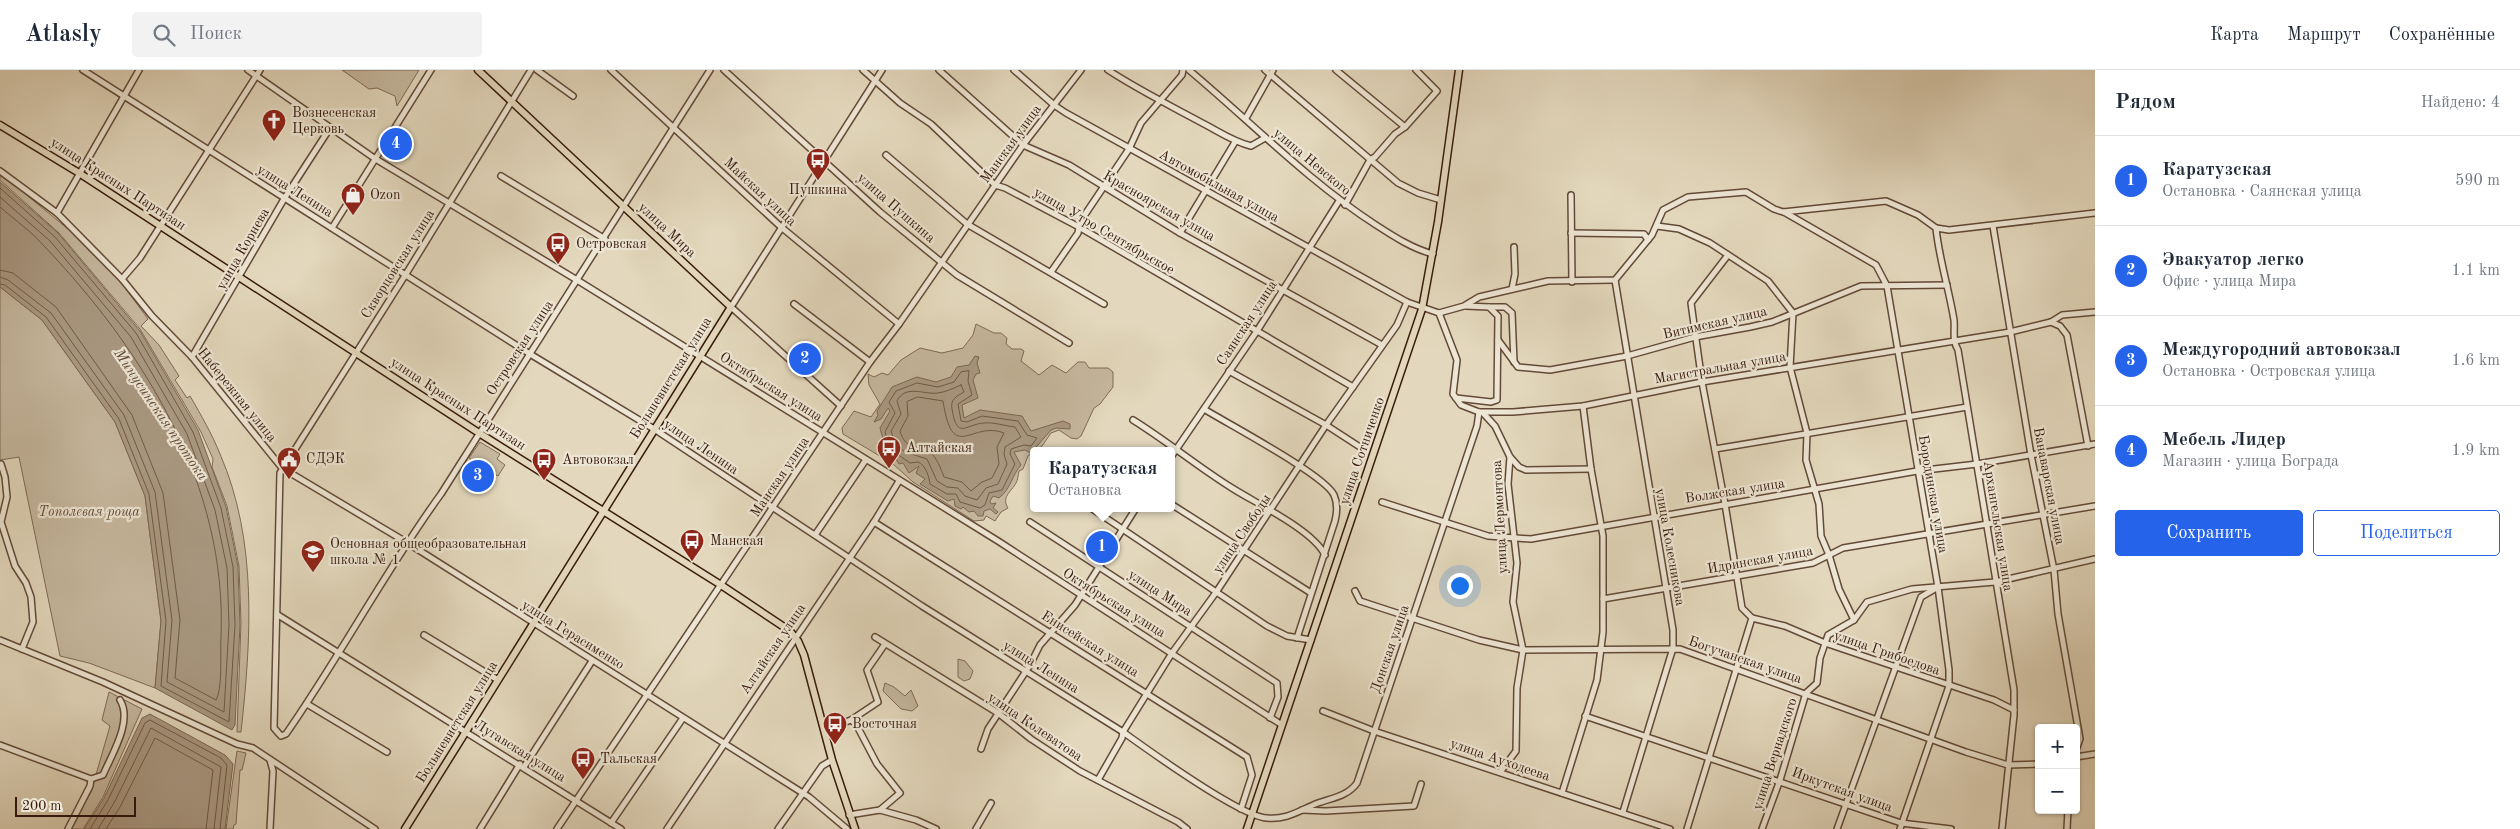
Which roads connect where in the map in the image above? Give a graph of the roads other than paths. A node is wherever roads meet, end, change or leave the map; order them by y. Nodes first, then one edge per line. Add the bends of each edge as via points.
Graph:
1 (83, 70) edge
2 (139, 70) edge
3 (248, 70) edge
4 (260, 70) edge
5 (431, 70) edge
6 (478, 70) edge
7 (531, 70) edge
8 (537, 70) edge
9 (611, 70) edge
10 (710, 70) edge
11 (724, 70) edge
12 (863, 70) edge
13 (882, 70) edge
14 (939, 70) edge
15 (1014, 70) edge
16 (1081, 70) edge
17 (1108, 70) edge
18 (1183, 70) edge
19 (1189, 70) edge
20 (1265, 70) edge
21 (1336, 70) edge
22 (1416, 70) edge
23 (1459, 70) edge
24 (1272, 72) edge
25 (256, 77) junction
26 (876, 80) junction
27 (123, 95) junction
28 (573, 96) dead end
29 (513, 102) junction
30 (1159, 102) junction
31 (1054, 105) junction
32 (1246, 118) junction
33 (0, 125) edge
34 (1406, 127) junction
35 (330, 128) junction
36 (674, 128) junction
37 (1266, 138) junction
38 (1235, 142) junction
39 (1024, 145) junction
40 (1129, 148) junction
41 (210, 150) junction
42 (886, 155) dead end
43 (374, 158) junction
44 (824, 160) junction
45 (1370, 160) junction
46 (0, 171) edge
47 (79, 173) junction
48 (501, 176) dead end
49 (995, 185) junction
50 (1103, 187) junction
51 (1207, 192) junction
52 (1571, 195) dead end
53 (284, 199) junction
54 (1441, 200) junction
55 (1339, 201) junction
56 (450, 202) junction
57 (1345, 205) junction
58 (624, 208) junction
59 (1783, 212) junction
60 (57, 213) junction
61 (2095, 213) edge
62 (967, 224) junction
63 (1657, 226) junction
64 (1993, 226) junction
65 (161, 227) junction
66 (781, 227) junction
67 (1079, 227) junction
68 (332, 228) junction
69 (1936, 228) junction
70 (1180, 233) junction
71 (1571, 233) junction
72 (605, 238) junction
73 (1648, 240) junction
74 (1514, 247) dead end
75 (1309, 248) junction
76 (1433, 254) junction
77 (1728, 255) junction
78 (941, 262) junction
79 (1051, 272) junction
80 (406, 274) junction
81 (240, 278) junction
82 (122, 279) junction
83 (577, 280) junction
84 (1615, 280) junction
85 (1572, 282) junction
86 (1947, 285) junction
87 (1887, 286) junction
88 (1283, 289) junction
89 (1512, 289) junction
90 (1406, 302) junction
91 (794, 304) dead end
92 (1104, 304) dead end
93 (1464, 306) junction
94 (731, 307) junction
95 (1489, 307) junction
96 (1422, 309) junction
97 (2095, 312) edge
98 (1439, 313) junction
99 (1793, 313) junction
100 (2050, 322) junction
101 (899, 324) junction
102 (1257, 330) junction
103 (2010, 332) junction
104 (1695, 337) junction
105 (1498, 340) junction
106 (1953, 342) junction
107 (1069, 344) dead end
108 (1382, 345) junction
109 (1897, 350) junction
110 (356, 353) junction
111 (530, 354) junction
112 (701, 356) junction
113 (1627, 356) junction
114 (192, 357) junction
115 (870, 362) junction
116 (1514, 363) junction
117 (1790, 368) junction
118 (1229, 371) junction
119 (1702, 382) junction
120 (1354, 387) junction
121 (1634, 394) junction
122 (1456, 398) junction
123 (841, 406) junction
124 (1583, 406) junction
125 (1967, 407) junction
126 (1204, 409) junction
127 (1481, 413) junction
128 (1909, 417) junction
129 (1133, 420) dead end
130 (1326, 425) junction
131 (654, 429) junction
132 (823, 433) junction
133 (1808, 433) junction
134 (479, 434) junction
135 (2095, 444) edge
136 (2088, 446) junction
137 (1173, 447) edge
138 (1176, 449) joint
139 (1364, 449) dead end
140 (1715, 449) junction
141 (2031, 455) junction
142 (1510, 457) junction
143 (865, 461) junction
144 (1, 464) edge
145 (1977, 464) junction
146 (1301, 467) junction
147 (282, 468) junction
148 (1591, 469) junction
149 (1917, 471) junction
150 (898, 482) junction
151 (1814, 490) junction
152 (1382, 502) dead end
153 (1725, 504) junction
154 (2095, 506) edge
155 (1175, 507) edge
156 (773, 509) junction
157 (604, 511) junction
158 (1271, 511) junction
159 (1097, 512) edge
160 (1133, 512) edge
161 (2043, 515) junction
162 (1653, 516) junction
163 (874, 522) junction
164 (1030, 522) dead end
165 (1444, 522) junction
166 (1986, 525) junction
167 (1602, 528) junction
168 (1122, 529) junction
169 (1928, 534) junction
170 (815, 535) junction
171 (1514, 539) junction
172 (406, 542) junction
173 (1245, 551) junction
174 (1325, 555) junction
175 (1829, 555) junction
176 (849, 557) junction
177 (2095, 559) edge
178 (1098, 567) junction
179 (2054, 570) junction
180 (1736, 576) junction
181 (1996, 582) junction
182 (721, 585) junction
183 (1666, 587) junction
184 (1938, 587) junction
185 (1217, 591) junction
186 (1354, 591) dead end
187 (1310, 592) junction
188 (1079, 595) junction
189 (1603, 599) junction
190 (278, 615) junction
191 (1412, 618) junction
192 (1752, 618) junction
193 (1854, 620) junction
194 (534, 624) junction
195 (1191, 628) junction
196 (1050, 632) junction
197 (424, 635) dead end
198 (795, 636) junction
199 (874, 637) dead end
200 (1297, 638) junction
201 (0, 640) edge
202 (1310, 640) junction
203 (1825, 643) junction
204 (885, 644) junction
205 (1602, 648) junction
206 (1673, 648) junction
207 (22, 649) junction
208 (1523, 650) junction
209 (338, 653) junction
210 (1172, 653) junction
211 (592, 661) junction
212 (1895, 666) junction
213 (1025, 670) junction
214 (1735, 670) junction
215 (498, 680) junction
216 (1949, 686) junction
217 (1806, 693) junction
218 (1146, 694) junction
219 (646, 695) junction
220 (120, 700) dead end
221 (307, 704) junction
222 (2014, 710) junction
223 (1323, 711) dead end
224 (998, 713) junction
225 (1585, 716) junction
226 (683, 718) junction
227 (1270, 718) junction
228 (851, 720) junction
229 (1875, 720) junction
230 (2078, 724) edge
231 (1282, 725) junction
232 (824, 730) junction
233 (467, 731) junction
234 (1374, 731) junction
235 (1122, 732) junction
236 (1647, 735) junction
237 (1931, 740) junction
238 (724, 744) junction
239 (0, 745) edge
240 (982, 749) dead end
241 (388, 752) dead end
242 (2095, 754) edge
243 (2080, 756) edge
244 (1708, 757) junction
245 (270, 759) junction
246 (832, 760) junction
247 (2035, 764) edge
248 (2008, 765) junction
249 (281, 766) junction
250 (522, 766) junction
251 (273, 771) junction
252 (1500, 771) junction
253 (91, 780) junction
254 (1098, 780) junction
255 (1780, 780) junction
256 (1421, 784) dead end
257 (1562, 793) junction
258 (802, 794) junction
259 (576, 800) junction
260 (991, 803) dead end
261 (1846, 804) junction
262 (1241, 809) junction
263 (880, 810) junction
264 (1302, 810) junction
265 (1623, 812) junction
266 (2068, 814) edge
267 (849, 815) junction
268 (1252, 815) junction
269 (611, 823) junction
270 (1901, 826) edge
271 (68, 829) edge
272 (270, 829) edge
273 (375, 829) edge
274 (405, 829) edge
275 (480, 829) edge
276 (557, 829) edge
277 (621, 829) edge
278 (666, 829) edge
279 (778, 829) edge
280 (847, 829) edge
281 (855, 829) edge
282 (936, 829) edge
283 (976, 829) edge
284 (1187, 829) edge
285 (1248, 829) edge
286 (1670, 829) edge
287 (1687, 829) edge
288 (1762, 829) edge
289 (1837, 829) edge
290 (1951, 829) edge
291 (2002, 829) edge
292 (2067, 829) edge

1 - 27 street, улица Ленина
2 - 27 street
3 - 25 street, Октябрьская улица
4 - 25 street
5 - 43 street
6 - 29 main road, улица Мира
7 - 29 street, Скворцовская улица
8 - 28 street
9 - 36 street, Майская улица
10 - 36 street, Островская улица
11 - 44 street, улица Пушкина
12 - 26 street, улица Утро Сентябрьское
13 - 26 street, Большевистская улица
14 - 39 street, Красноярская улица
15 - 31 street, Автомобильная улица
16 - 31 street, Манская улица
17 - 30 street
18 - 30 street
19 - 32 street, улица Невского
20 - 24 street
21 - 34 street
22 - 34 street via 1437,91
23 - 54 main road, улица Сотниченко
24 - 32 street
24 - 45 street
25 - 35 street, Октябрьская улица
25 - 41 street
26 - 44 street, Большевистская улица
26 - 49 street, улица Утро Сентябрьское via 900,103 931,124
27 - 41 street, улица Ленина
27 - 47 street
29 - 56 street, Скворцовская улица
29 - 58 main road, улица Мира
30 - 38 street
30 - 40 street via 1141,123
31 - 39 street, Манская улица
31 - 40 street, Автомобильная улица
32 - 37 street, улица Невского
33 - 47 main road, улица Красных Партизан
34 - 45 street
35 - 43 street, Октябрьская улица
35 - 53 street, улица Корнева
36 - 58 street, Островская улица
36 - 66 street, Майская улица
37 - 38 street via 1251,146
37 - 55 street, улица Невского
38 - 51 street
39 - 49 street, Манская улица
39 - 50 street, Красноярская улица via 1069,165
40 - 50 street
40 - 51 street, Автомобильная улица
41 - 53 street, улица Ленина
41 - 65 street
42 - 62 street
43 - 56 street, Октябрьская улица
43 - 68 street
44 - 66 street, Большевистская улица
44 - 78 street, улица Пушкина
45 - 54 street via 1398,182
45 - 57 street
46 - 60 street, Набережная улица
47 - 60 street
47 - 65 main road, улица Красных Партизан
48 - 72 street
49 - 62 street, Манская улица
49 - 67 street, улица Утро Сентябрьское
50 - 67 street
50 - 70 street, Красноярская улица
51 - 70 street
51 - 75 street, Автомобильная улица
52 - 71 street
53 - 68 street, улица Ленина
53 - 81 street, улица Корнева
54 - 76 main road, улица Сотниченко
55 - 57 street, улица Невского
55 - 75 street, Саянская улица
56 - 80 street, Скворцовская улица
56 - 83 street, Октябрьская улица
57 - 76 street, улица Невского via 1387,232
58 - 72 street, Островская улица
58 - 94 main road, улица Мира
59 - 63 street, Бородинская улица via 1746,192 1702,194 1688,197 1663,210
59 - 69 street via 1886,201 1918,215
59 - 87 street, Бородинская улица via 1876,264
60 - 82 street, Набережная улица
61 - 64 street
62 - 78 street, Манская улица
62 - 79 street
63 - 73 street, Бородинская улица
63 - 77 street via 1678,229
64 - 69 street
64 - 103 street, Ванаварская улица
65 - 81 main road, улица Красных Партизан
65 - 82 street
66 - 94 street, Большевистская улица
66 - 101 street, Майская улица
67 - 79 street
67 - 102 street, улица Утро Сентябрьское
68 - 80 street, улица Ленина
69 - 86 street, Архангельская улица
70 - 88 street, Красноярская улица
71 - 73 street via 1644,234
71 - 85 street
72 - 83 street, Островская улица
73 - 84 street, Бородинская улица
74 - 89 street via 1516,274
75 - 88 street, Саянская улица
75 - 90 street, Автомобильная улица
76 - 96 main road, улица Сотниченко
77 - 99 street via 1768,281
77 - 104 street via 1691,303
78 - 101 street, Манская улица
78 - 107 street, улица Пушкина
79 - 92 street
80 - 110 street, Скворцовская улица
80 - 111 street, улица Ленина
81 - 110 main road, улица Красных Партизан
81 - 114 street, улица Корнева
82 - 114 street, Набережная улица
83 - 111 street, Островская улица
83 - 112 street, Октябрьская улица
84 - 85 street
84 - 113 street, улица Колесникова
85 - 89 street via 1548,281
86 - 87 street, Витимская улица
86 - 106 street, Архангельская улица via 1954,323
87 - 99 street, Витимская улица via 1861,286
87 - 109 street, Бородинская улица
88 - 102 street, Саянская улица
88 - 108 street, Красноярская улица
89 - 93 street via 1479,298
90 - 96 street, Автомобильная улица
90 - 108 street, улица Свободы via 1397,325
91 - 115 street
93 - 95 street
93 - 98 street
94 - 112 main road, Большевистская улица
94 - 123 street, улица Мира
95 - 105 street via 1498,316
95 - 116 street via 1505,307 1512,313
96 - 98 street
96 - 202 main road, улица Сотниченко
97 - 100 street, Магистральная улица via 2062,315
98 - 122 street via 1457,360 1453,394
99 - 104 street, Витимская улица via 1764,324
99 - 117 street
100 - 103 street, Магистральная улица
100 - 136 street via 2060,326 2067,335
101 - 115 street, Манская улица
102 - 118 street, Саянская улица
102 - 120 street, улица Утро Сентябрьское
103 - 106 street, Магистральная улица
103 - 141 street, Ванаварская улица
104 - 113 street, Витимская улица
104 - 119 street
105 - 116 street
105 - 122 street via 1497,400
106 - 109 street, Магистральная улица
106 - 125 street, Архангельская улица via 1958,350
108 - 120 street, улица Свободы
109 - 117 street, Магистральная улица
109 - 128 street, Бородинская улица
110 - 134 main road, улица Красных Партизан
110 - 147 street, Скворцовская улица
111 - 131 street, улица Ленина
111 - 134 street, Островская улица
112 - 131 main road, Большевистская улица
112 - 132 street, Октябрьская улица
113 - 116 street, Витимская улица via 1550,370 1518,367
113 - 121 street, улица Колесникова
114 - 147 street, Набережная улица
115 - 123 street, Манская улица
117 - 119 street, Магистральная улица
117 - 133 street
118 - 126 street, Саянская улица
118 - 130 street
119 - 121 street, Магистральная улица
119 - 140 street
120 - 130 street, улица Свободы
121 - 124 street, Магистральная улица
121 - 162 street, улица Колесникова
122 - 127 street via 1461,404
123 - 132 street, Манская улица
124 - 127 street, Магистральная улица
124 - 148 street
125 - 128 street
125 - 145 street, Архангельская улица
126 - 138 street, Саянская улица
126 - 146 street
127 - 142 street, улица Лермонтова via 1494,426
127 - 165 street, Донская улица
128 - 133 street
128 - 149 street, Бородинская улица
129 - 137 street
130 - 139 street
130 - 146 street, улица Свободы
131 - 156 street, улица Ленина
131 - 157 main road, Большевистская улица
132 - 143 street, Октябрьская улица
132 - 156 street, Манская улица
133 - 140 street
133 - 151 street via 1806,460
134 - 157 main road, улица Красных Партизан
134 - 172 street, Островская улица
135 - 136 street, Волжская улица
136 - 141 street, Волжская улица
138 - 158 street
140 - 153 street
141 - 145 street, Волжская улица
141 - 161 street, Ванаварская улица
142 - 148 street via 1526,470
142 - 171 street, улица Лермонтова via 1508,484
143 - 150 street, Октябрьская улица
143 - 170 street
144 - 207 street via 7,497 1,522 14,566 31,597 33,622
145 - 149 street, Волжская улица
145 - 166 street, Архангельская улица
146 - 158 street, улица Свободы
146 - 174 street via 1327,485 1334,495 1336,522
147 - 172 street, улица Герасименко
147 - 190 street via 279,479
148 - 167 street
149 - 151 street, Волжская улица
149 - 169 street, Бородинская улица
150 - 163 street, Алтайская улица
150 - 188 street, Октябрьская улица via 998,541
151 - 153 street, Волжская улица
151 - 175 street via 1819,504 1821,536
152 - 165 street, Волжская улица
153 - 162 street, Волжская улица
153 - 180 street
154 - 161 street, Идринская улица
155 - 173 street
156 - 170 street, улица Ленина
156 - 182 street, Манская улица
157 - 182 main road, улица Красных Партизан
157 - 194 main road, Большевистская улица
158 - 173 street, улица Свободы
158 - 174 street via 1321,547
159 - 168 street
160 - 168 street
161 - 166 street, Идринская улица
161 - 179 street, Ванаварская улица
162 - 167 street, Волжская улица
162 - 183 street, улица Колесникова
163 - 176 street, Алтайская улица
163 - 196 street, Енисейская улица
164 - 178 street, улица Мира
165 - 171 street, Волжская улица via 1488,536
165 - 191 street, Донская улица
166 - 169 street, Идринская улица
166 - 181 street, Архангельская улица
167 - 171 street, Волжская улица
167 - 189 street
168 - 178 street
168 - 185 street
169 - 175 street, Идринская улица via 1843,548
169 - 184 street, Бородинская улица
170 - 176 street, улица Ленина
171 - 208 street, улица Лермонтова via 1517,563 1513,602
172 - 194 street, улица Герасименко
172 - 209 street, Островская улица
173 - 185 street, улица Свободы
173 - 187 street
174 - 187 street
175 - 180 street, Идринская улица via 1813,563
175 - 193 street via 1839,589
176 - 198 street, Алтайская улица
176 - 213 street, улица Ленина
177 - 179 street
178 - 188 street
178 - 195 street, улица Мира
179 - 181 street
179 - 230 street, Ванаварская улица via 2058,614
180 - 183 street, Идринская улица
180 - 192 street via 1742,608
181 - 184 street
181 - 222 street, Архангельская улица via 2014,690
182 - 198 main road, улица Красных Партизан
182 - 219 street, Манская улица
183 - 189 street, Идринская улица
183 - 206 street, улица Колесникова
184 - 193 street via 1912,589 1867,602
184 - 212 street via 1921,597
184 - 216 street, Бородинская улица via 1950,670
185 - 195 street, улица Свободы
185 - 200 street via 1267,626
186 - 191 street, Богучанская улица via 1360,601
187 - 200 street
188 - 196 street via 1075,605
188 - 210 street, Октябрьская улица
189 - 205 street
190 - 209 street, Лугавская улица
190 - 221 street, Островская улица via 274,728 282,736 286,734
191 - 208 street, Богучанская улица via 1479,640
191 - 234 street, Донская улица
192 - 203 street, улица Грибоедова via 1786,626
192 - 214 street
193 - 203 street via 1828,634
194 - 211 street, улица Герасименко
194 - 215 main road, Большевистская улица
195 - 210 street, улица Свободы
195 - 227 street, улица Мира via 1277,683 1278,698
196 - 213 street
196 - 218 street, Енисейская улица
197 - 215 street
198 - 232 main road, улица Красных Партизан via 804,655
198 - 238 street, Алтайская улица
199 - 204 street, улица Колеватова
200 - 202 street
201 - 207 street
202 - 231 main road, улица Сотниченко
203 - 212 street, улица Грибоедова
203 - 217 street, улица Вернадского via 1817,683
204 - 224 street, улица Колеватова
204 - 228 street via 867,670 878,702
205 - 206 street, Богучанская улица
205 - 208 street, Богучанская улица
205 - 225 street via 1597,680
206 - 214 street, Богучанская улица
206 - 236 street, улица Колесникова
207 - 245 street via 141,698 237,744 253,748
208 - 252 street, улица Лермонтова via 1517,688 1516,750
209 - 221 street, Островская улица
209 - 233 street, Лугавская улица
210 - 218 street, улица Свободы
210 - 227 street, Октябрьская улица
211 - 219 street, улица Герасименко
211 - 250 street
212 - 216 street, улица Грибоедова
212 - 229 street
213 - 224 street
213 - 235 street, улица Ленина
214 - 217 street, Богучанская улица
214 - 244 street
215 - 233 main road, Большевистская улица
216 - 222 street, улица Грибоедова
216 - 237 street, Бородинская улица
217 - 229 street, Богучанская улица
217 - 255 street, улица Вернадского
218 - 235 street, улица Свободы
218 - 262 street, Енисейская улица via 1247,757 1252,775
219 - 226 street, улица Герасименко
219 - 259 street, Манская улица
220 - 253 street via 124,707 124,723 103,775
221 - 241 street
222 - 248 street, Архангельская улица
223 - 234 street, улица Ауходеева
224 - 240 street via 988,729
224 - 254 street, улица Колеватова via 1031,739
225 - 236 street, Иркутская улица
225 - 257 street
226 - 238 street, улица Герасименко
226 - 269 street
227 - 231 street, Октябрьская улица
228 - 232 street
228 - 263 street via 877,764 900,793
229 - 237 street, Богучанская улица
229 - 261 street
231 - 268 main road, улица Сотниченко
232 - 246 main road, улица Красных Партизан
233 - 250 street, Лугавская улица
233 - 274 main road, Большевистская улица
234 - 252 street, улица Ауходеева
234 - 264 street, Донская улица via 1352,790
235 - 254 street, улица Свободы via 1122,738
235 - 262 street, улица Ленина
236 - 244 street, Иркутская улица
236 - 265 street, улица Колесникова
237 - 248 street, Богучанская улица
237 - 270 street, Бородинская улица
238 - 258 street, улица Герасименко
238 - 278 street, Алтайская улица
239 - 253 street
242 - 243 street
244 - 255 street, Иркутская улица
244 - 287 street
245 - 249 street
245 - 251 street
246 - 258 street via 822,766
246 - 267 main road, улица Красных Партизан
247 - 248 street, Богучанская улица
248 - 291 street, Архангельская улица
249 - 251 street
249 - 273 street
250 - 259 street, Лугавская улица
250 - 275 street
251 - 272 street
252 - 257 street, улица Ауходеева
253 - 271 street
254 - 284 street, улица Колеватова
255 - 261 street, Иркутская улица
255 - 288 street, улица Вернадского
256 - 264 street via 1414,806
257 - 265 street, улица Ауходеева
258 - 279 street
258 - 280 street, улица Герасименко
259 - 269 street, Лугавская улица
259 - 276 street, Манская улица
260 - 283 street
261 - 270 street, Иркутская улица
261 - 289 street
262 - 268 street, улица Ленина
263 - 267 street
263 - 282 street
264 - 268 street, Донская улица via 1287,818
265 - 286 street, улица Ауходеева
266 - 292 street
267 - 281 main road, улица Красных Партизан
268 - 285 main road, улица Сотниченко
269 - 277 street, Лугавская улица
270 - 290 street, Иркутская улица

